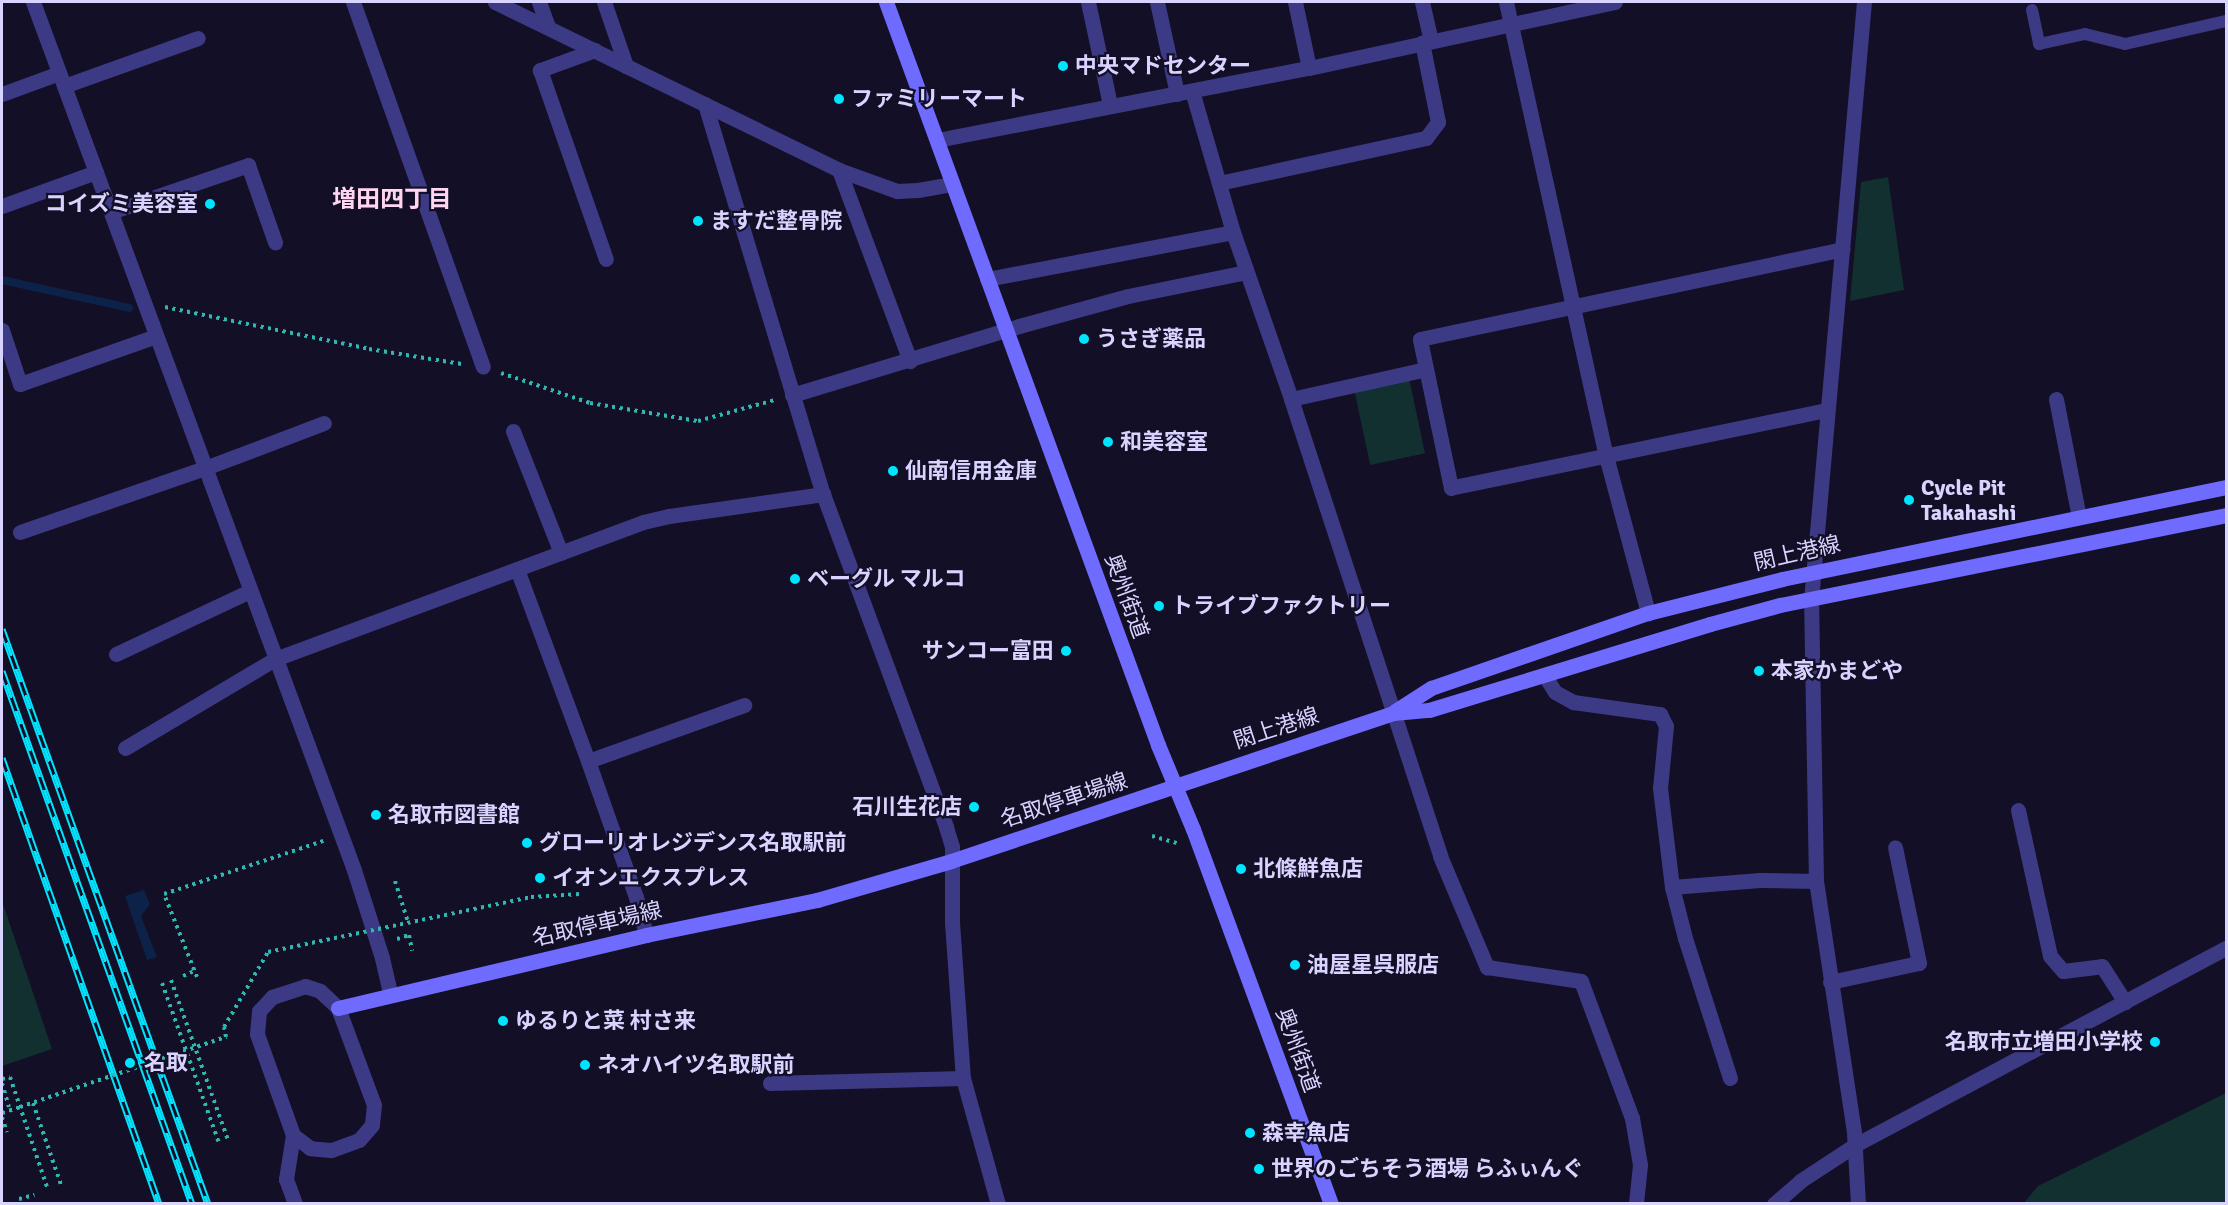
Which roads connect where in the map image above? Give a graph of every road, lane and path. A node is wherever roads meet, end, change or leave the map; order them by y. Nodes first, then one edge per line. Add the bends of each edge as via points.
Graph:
1 (33, 2) edge
2 (353, 2) edge
3 (495, 2) edge
4 (539, 2) edge
5 (604, 2) edge
6 (886, 2) edge
7 (1088, 2) edge
8 (1156, 2) edge
9 (1295, 2) edge
10 (1422, 2) edge
11 (1506, 2) edge
12 (1615, 2) edge
13 (1864, 2) edge
14 (1573, 6) edge
15 (2032, 10) dead end
16 (2226, 21) edge
17 (1511, 23) junction
18 (548, 27) junction
19 (198, 38) dead end
20 (1426, 42) junction
21 (595, 50) junction
22 (626, 66) junction
23 (1309, 68) junction
24 (62, 79) junction
25 (1184, 93) junction
26 (2, 94) edge
27 (705, 104) junction
28 (1110, 105) junction
29 (936, 140) junction
30 (839, 170) junction
31 (96, 172) junction
32 (1219, 183) junction
33 (952, 184) junction
34 (2, 206) edge
35 (111, 212) junction
36 (1233, 232) junction
37 (275, 242) dead end
38 (1843, 249) junction
39 (606, 259) dead end
40 (1246, 272) junction
41 (987, 279) junction
42 (1575, 306) junction
43 (2, 330) edge
44 (1006, 330) junction
45 (156, 336) junction
46 (910, 361) junction
47 (483, 367) dead end
48 (1426, 369) junction
49 (792, 395) junction
50 (1291, 399) junction
51 (2056, 399) dead end
52 (1826, 410) junction
53 (324, 423) dead end
54 (513, 431) dead end
55 (1606, 456) junction
56 (205, 468) junction
57 (2226, 487) edge
58 (823, 494) junction
59 (2226, 515) edge
60 (2079, 517) junction
61 (20, 532) dead end
62 (561, 553) junction
63 (517, 569) junction
64 (1813, 572) junction
65 (250, 591) junction
66 (1811, 600) junction
67 (1648, 613) junction
68 (116, 654) dead end
69 (275, 659) junction
70 (1545, 676) junction
71 (744, 705) dead end
72 (1392, 713) junction
73 (125, 748) dead end
74 (588, 760) junction
75 (1175, 787) junction
76 (2018, 810) dead end
77 (341, 835) junction
78 (1895, 847) dead end
79 (951, 861) junction
80 (395, 881) dead end
81 (1816, 881) junction
82 (1672, 887) junction
83 (580, 894) dead end
84 (408, 922) junction
85 (646, 935) junction
86 (397, 939) dead end
87 (2226, 948) edge
88 (412, 951) dead end
89 (194, 971) junction
90 (183, 976) dead end
91 (197, 978) dead end
92 (171, 980) dead end
93 (1830, 982) junction
94 (162, 983) dead end
95 (390, 993) junction
96 (2126, 1002) junction
97 (338, 1008) junction
98 (195, 1047) junction
99 (186, 1050) junction
100 (963, 1078) junction
101 (1730, 1078) dead end
102 (2, 1081) edge
103 (770, 1083) dead end
104 (33, 1103) junction
105 (9, 1107) dead end
106 (21, 1107) junction
107 (2, 1115) edge
108 (7, 1132) dead end
109 (293, 1135) junction
110 (228, 1140) dead end
111 (219, 1143) dead end
112 (1856, 1145) junction
113 (61, 1185) dead end
114 (48, 1190) dead end
115 (34, 1194) dead end
116 (19, 1199) dead end
117 (295, 1203) edge
118 (998, 1203) edge
119 (1331, 1203) edge
120 (1636, 1203) edge
121 (1774, 1203) edge
122 (1858, 1203) edge

1 - 24 street
2 - 47 street
3 - 18 street
4 - 18 street
5 - 22 street
6 - 29 main road, 奥州街道
7 - 28 street
8 - 25 street
9 - 23 street
10 - 20 street
11 - 17 street
12 - 14 street
13 - 38 street
14 - 17 street
15 - 16 lane via 2039,44 2085,34 2125,44
17 - 20 street
17 - 42 street
18 - 21 street
19 - 24 street
20 - 23 street
20 - 32 street via 1438,122 1426,138
21 - 22 street
21 - 39 street via 540,70
22 - 27 street
23 - 25 street
24 - 26 street
24 - 31 street
25 - 28 street
25 - 32 street
27 - 30 street
27 - 49 street
28 - 29 street
29 - 33 main road, 奥州街道
30 - 33 street via 897,190
30 - 46 street
31 - 34 street
31 - 35 street
32 - 36 street
33 - 41 main road, 奥州街道
35 - 37 street via 248,165
35 - 45 street
36 - 40 street
36 - 41 street
38 - 42 street
38 - 52 street
40 - 44 street via 1128,296
40 - 50 street
41 - 44 main road, 奥州街道
42 - 48 street via 1420,339
42 - 55 street
43 - 45 street via 20,384
44 - 46 street
44 - 75 main road, 奥州街道
45 - 56 street
46 - 49 street
48 - 50 street
48 - 55 street via 1451,488
49 - 58 street
50 - 72 street
51 - 60 street
52 - 55 street
52 - 64 street
53 - 56 street
54 - 62 street
55 - 67 street
56 - 61 street
56 - 65 street
57 - 60 main road, 閖上港線
58 - 62 street via 669,516
58 - 79 street via 946,827 952,847
59 - 66 main road, 閖上港線
60 - 64 main road, 閖上港線
62 - 63 street
63 - 69 street
63 - 74 street
64 - 66 street
64 - 67 main road, 閖上港線
65 - 68 street
65 - 69 street
66 - 70 main road, 閖上港線 via 1710,624
66 - 81 street
67 - 72 main road, 閖上港線 via 1431,688
69 - 73 street
69 - 77 street
70 - 72 main road, 閖上港線 via 1429,710
70 - 82 street via 1555,692 1573,702 1660,714 1666,726 1659,788
71 - 74 street
72 - 75 main road, 閖上港線
72 - 120 street via 1440,856 1487,967 1581,981 1632,1118 1640,1165
74 - 85 street
75 - 79 main road, 名取停車場線
75 - 119 main road, 奥州街道
76 - 96 street via 2050,956 2063,971 2102,966
77 - 89 path via 164,894
77 - 95 street
78 - 93 street via 1919,963
79 - 85 main road, 名取停車場線 via 817,900
79 - 100 street
80 - 84 path
81 - 82 street via 1760,880
81 - 93 street
82 - 101 street
83 - 84 path, bridge via 531,897
84 - 98 path, bridge via 268,952 224,1026 226,1037
85 - 95 main road, 名取停車場線
86 - 88 path via 409,935
87 - 96 street
89 - 90 path
89 - 91 path
92 - 98 path
93 - 112 street
94 - 99 path
95 - 97 main road, 名取停車場線
96 - 112 street
97 - 109 street via 374,1105 372,1125 359,1140 330,1150 310,1148
97 - 109 street via 320,991 304,986 272,997 259,1011 257,1034
98 - 99 path, bridge
98 - 110 path
99 - 104 path, bridge
99 - 111 path
100 - 103 street
100 - 118 street
102 - 105 path
102 - 106 path via 10,1077
104 - 106 path, bridge
104 - 113 path
106 - 107 path
106 - 114 path
107 - 108 path
109 - 117 street via 286,1179
112 - 121 street
112 - 122 street
115 - 116 path

